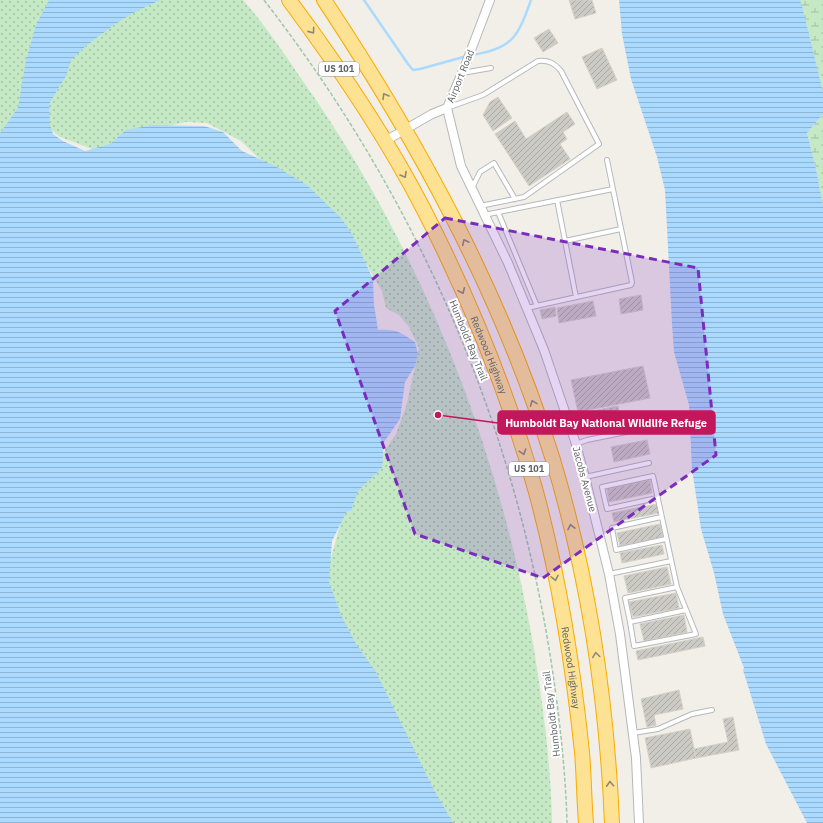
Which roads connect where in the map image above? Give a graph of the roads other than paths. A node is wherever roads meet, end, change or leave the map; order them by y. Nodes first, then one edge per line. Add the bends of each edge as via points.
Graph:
1 (289, 0) edge
2 (324, 0) edge
3 (490, 0) edge
4 (491, 68) dead end
5 (463, 69) junction
6 (447, 108) junction
7 (405, 129) junction
8 (385, 141) junction
9 (607, 160) dead end
10 (472, 188) junction
11 (613, 189) junction
12 (515, 199) junction
13 (557, 200) junction
14 (480, 206) junction
15 (498, 212) junction
16 (484, 215) junction
17 (622, 229) junction
18 (510, 240) junction
19 (565, 241) junction
20 (499, 245) junction
21 (522, 270) junction
22 (512, 274) junction
23 (576, 297) junction
24 (537, 306) junction
25 (526, 308) junction
26 (631, 431) dead end
27 (576, 444) junction
28 (648, 463) dead end
29 (585, 477) junction
30 (657, 498) junction
31 (661, 517) junction
32 (666, 539) junction
33 (671, 561) junction
34 (609, 574) junction
35 (677, 587) junction
36 (686, 610) junction
37 (630, 622) junction
38 (712, 710) dead end
39 (633, 733) junction
40 (586, 823) edge
41 (612, 823) edge
42 (639, 823) edge

1 -> 8 highway, Redwood Highway / US 101 via 340,70
7 -> 2 highway, US 101 via 363,58
3 - 5 street, Airport Road
4 - 5 lane
5 - 6 street, Airport Road
6 - 7 street, Airport Road
6 - 10 street, Jacobs Avenue via 461,166
6 - 12 lane via 483,95 538,61 554,63 561,71 599,144 524,197
7 - 8 street, Airport Road
41 -> 7 highway, US 101 via 603,699 594,638 553,461 527,385 473,257 441,192
8 -> 40 highway, Redwood Highway / US 101 via 448,258 473,316 496,372 536,492 556,581 572,671 582,754
9 - 11 lane
10 - 12 lane via 480,172 494,163
10 - 14 street, Jacobs Avenue
11 - 13 lane
11 - 17 lane
12 - 14 lane
13 - 15 lane
13 - 19 lane
14 - 16 street, Jacobs Avenue
15 - 16 lane
15 - 18 lane
16 - 20 street, Jacobs Avenue
17 - 19 lane
17 - 23 lane via 631,285
18 - 20 lane
18 - 21 lane
19 - 23 lane
20 - 22 street, Jacobs Avenue
21 - 22 lane
21 - 24 lane
22 - 25 street, Jacobs Avenue
23 - 24 lane
24 - 25 lane
25 - 27 street, Jacobs Avenue via 544,350
26 - 27 lane
27 - 29 street, Jacobs Avenue
28 - 29 lane
29 - 34 street, Jacobs Avenue
30 - 30 lane via 653,476 602,487 607,509
30 - 31 lane
31 - 32 lane
31 - 32 lane via 612,528 616,550
32 - 33 lane
33 - 34 lane
33 - 35 lane
34 - 39 street, Jacobs Avenue
35 - 36 lane
35 - 37 lane via 625,598
36 - 37 lane
36 - 37 lane via 696,634 634,646
38 - 39 lane via 692,714 658,729
39 - 42 street, Jacobs Avenue

